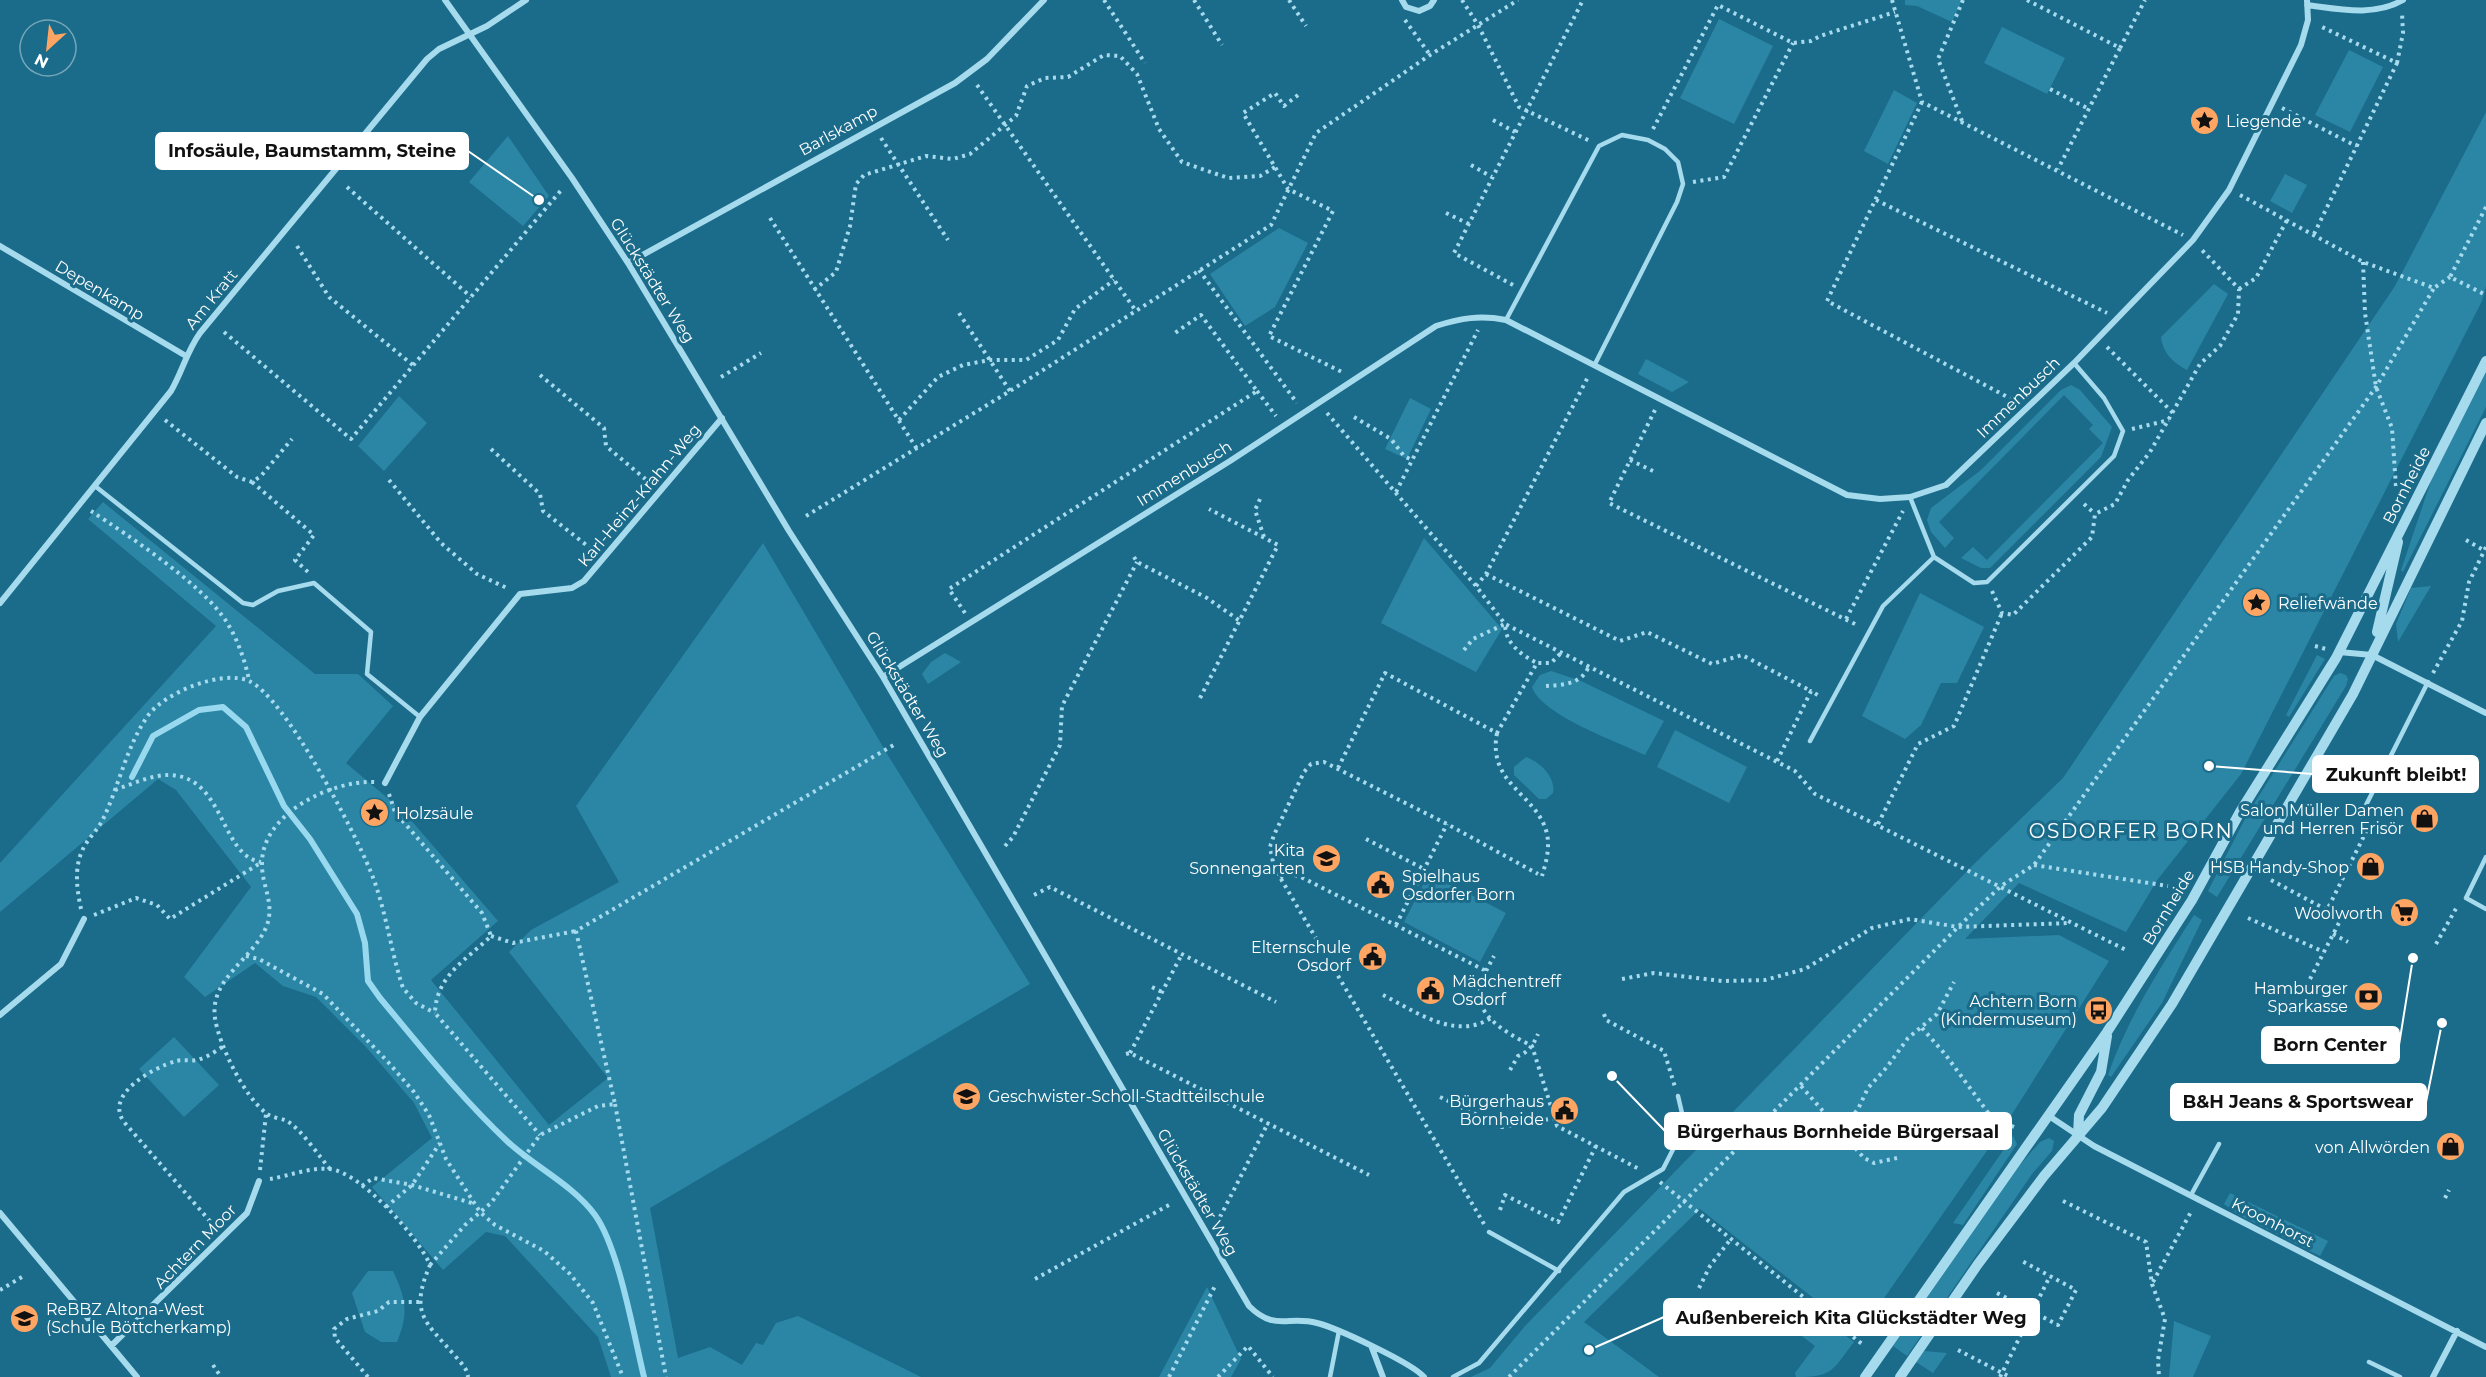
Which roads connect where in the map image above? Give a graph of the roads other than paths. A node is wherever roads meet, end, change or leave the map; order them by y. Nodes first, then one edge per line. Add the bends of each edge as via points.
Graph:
1 (445, 0) edge
2 (526, 0) edge
3 (1044, 0) edge
4 (1402, 0) edge
5 (1434, 0) edge
6 (2402, 0) edge
7 (2307, 2) edge
8 (470, 34) junction
9 (0, 246) edge
10 (628, 263) junction
11 (1506, 320) junction
12 (186, 356) junction
13 (2486, 361) edge
14 (2074, 363) junction
15 (1594, 364) junction
16 (722, 418) junction
17 (2486, 423) edge
18 (95, 486) junction
19 (1910, 497) junction
20 (2402, 524) junction
21 (1934, 557) junction
22 (0, 603) edge
23 (2339, 652) junction
24 (2372, 655) junction
25 (883, 677) junction
26 (2429, 682) junction
27 (2486, 713) edge
28 (420, 717) junction
29 (1810, 741) dead end
30 (385, 783) road end
31 (2363, 811) dead end
32 (2486, 857) edge
33 (2486, 909) edge
34 (84, 920) road end
35 (0, 1015) edge
36 (2107, 1032) junction
37 (1678, 1096) road end
38 (2049, 1116) junction
39 (2078, 1136) junction
40 (2219, 1144) dead end
41 (259, 1181) road end
42 (2191, 1195) junction
43 (0, 1214) edge
44 (1489, 1232) road end
45 (1559, 1271) junction
46 (1339, 1331) junction
47 (2457, 1331) junction
48 (111, 1346) junction
49 (2486, 1347) edge
50 (1372, 1348) junction
51 (2369, 1362) dead end
52 (137, 1377) edge
53 (1330, 1377) edge
54 (1383, 1377) edge
55 (1424, 1377) edge
56 (1454, 1377) edge
57 (1865, 1377) edge
58 (1900, 1377) edge
59 (2400, 1377) edge
60 (2433, 1377) edge

1 - 8 street, Glückstädter Weg
2 - 8 street, Am Kratt
3 - 10 street, Barlskamp via 987,59 955,83
4 - 5 street via 1406,7 1419,11
6 - 7 street, Immenbusch via 2385,9 2346,10
7 - 14 street, Immenbusch via 2308,20 2301,45 2229,189 2193,240
8 - 10 street, Glückstädter Weg
8 - 12 street, Am Kratt via 427,59 200,333
9 - 12 street, Depenkamp
10 - 16 street, Glückstädter Weg
11 - 15 street, Immenbusch
11 - 15 lane via 1599,146 1622,135 1665,148 1678,162 1683,184
11 - 25 street, Immenbusch via 1485,316 1460,318 1436,326
12 - 18 street, Am Kratt via 171,392
13 - 20 street, Bornheide
14 - 19 street, Immenbusch via 1946,484
14 - 21 lane via 2104,398 2123,431 2114,456 1987,582 1974,583
15 - 19 street, Immenbusch via 1847,495
16 - 25 street, Glückstädter Weg
16 - 28 street, Karl-Heinz-Krahn-Weg via 584,581 572,588 520,594
17 - 24 street
18 - 22 street, Am Kratt
18 - 28 lane via 243,603 253,605 278,591 314,583 371,632 368,674
19 - 21 lane
20 - 23 street, Bornheide
20 - 24 street
21 - 29 lane via 1883,606
23 - 24 street
23 - 36 street, Bornheide via 2240,812 2192,900
24 - 26 street
24 - 39 street via 2172,1004 2102,1108
25 - 46 street, Glückstädter Weg via 1249,1306 1269,1321 1308,1321
26 - 27 street
26 - 31 lane
28 - 30 street
32 - 33 lane via 2466,898
34 - 35 street via 61,964
36 - 38 street, Bornheide
36 - 39 street via 2101,1072 2079,1115
37 - 45 lane via 1685,1126 1663,1169 1624,1192
38 - 39 street, Kroonhorst
38 - 57 street, Bornheide
39 - 42 street, Kroonhorst
39 - 58 street via 1978,1264
40 - 42 lane
41 - 48 street, Achtern Moor via 248,1213
42 - 47 street, Kroonhorst
43 - 48 street
44 - 45 lane
45 - 56 lane via 1479,1363
46 - 50 street, Glückstädter Weg
46 - 53 lane
47 - 49 street, Kroonhorst
47 - 60 street
48 - 52 street
50 - 54 street
50 - 55 street, Glückstädter Weg
51 - 59 lane

